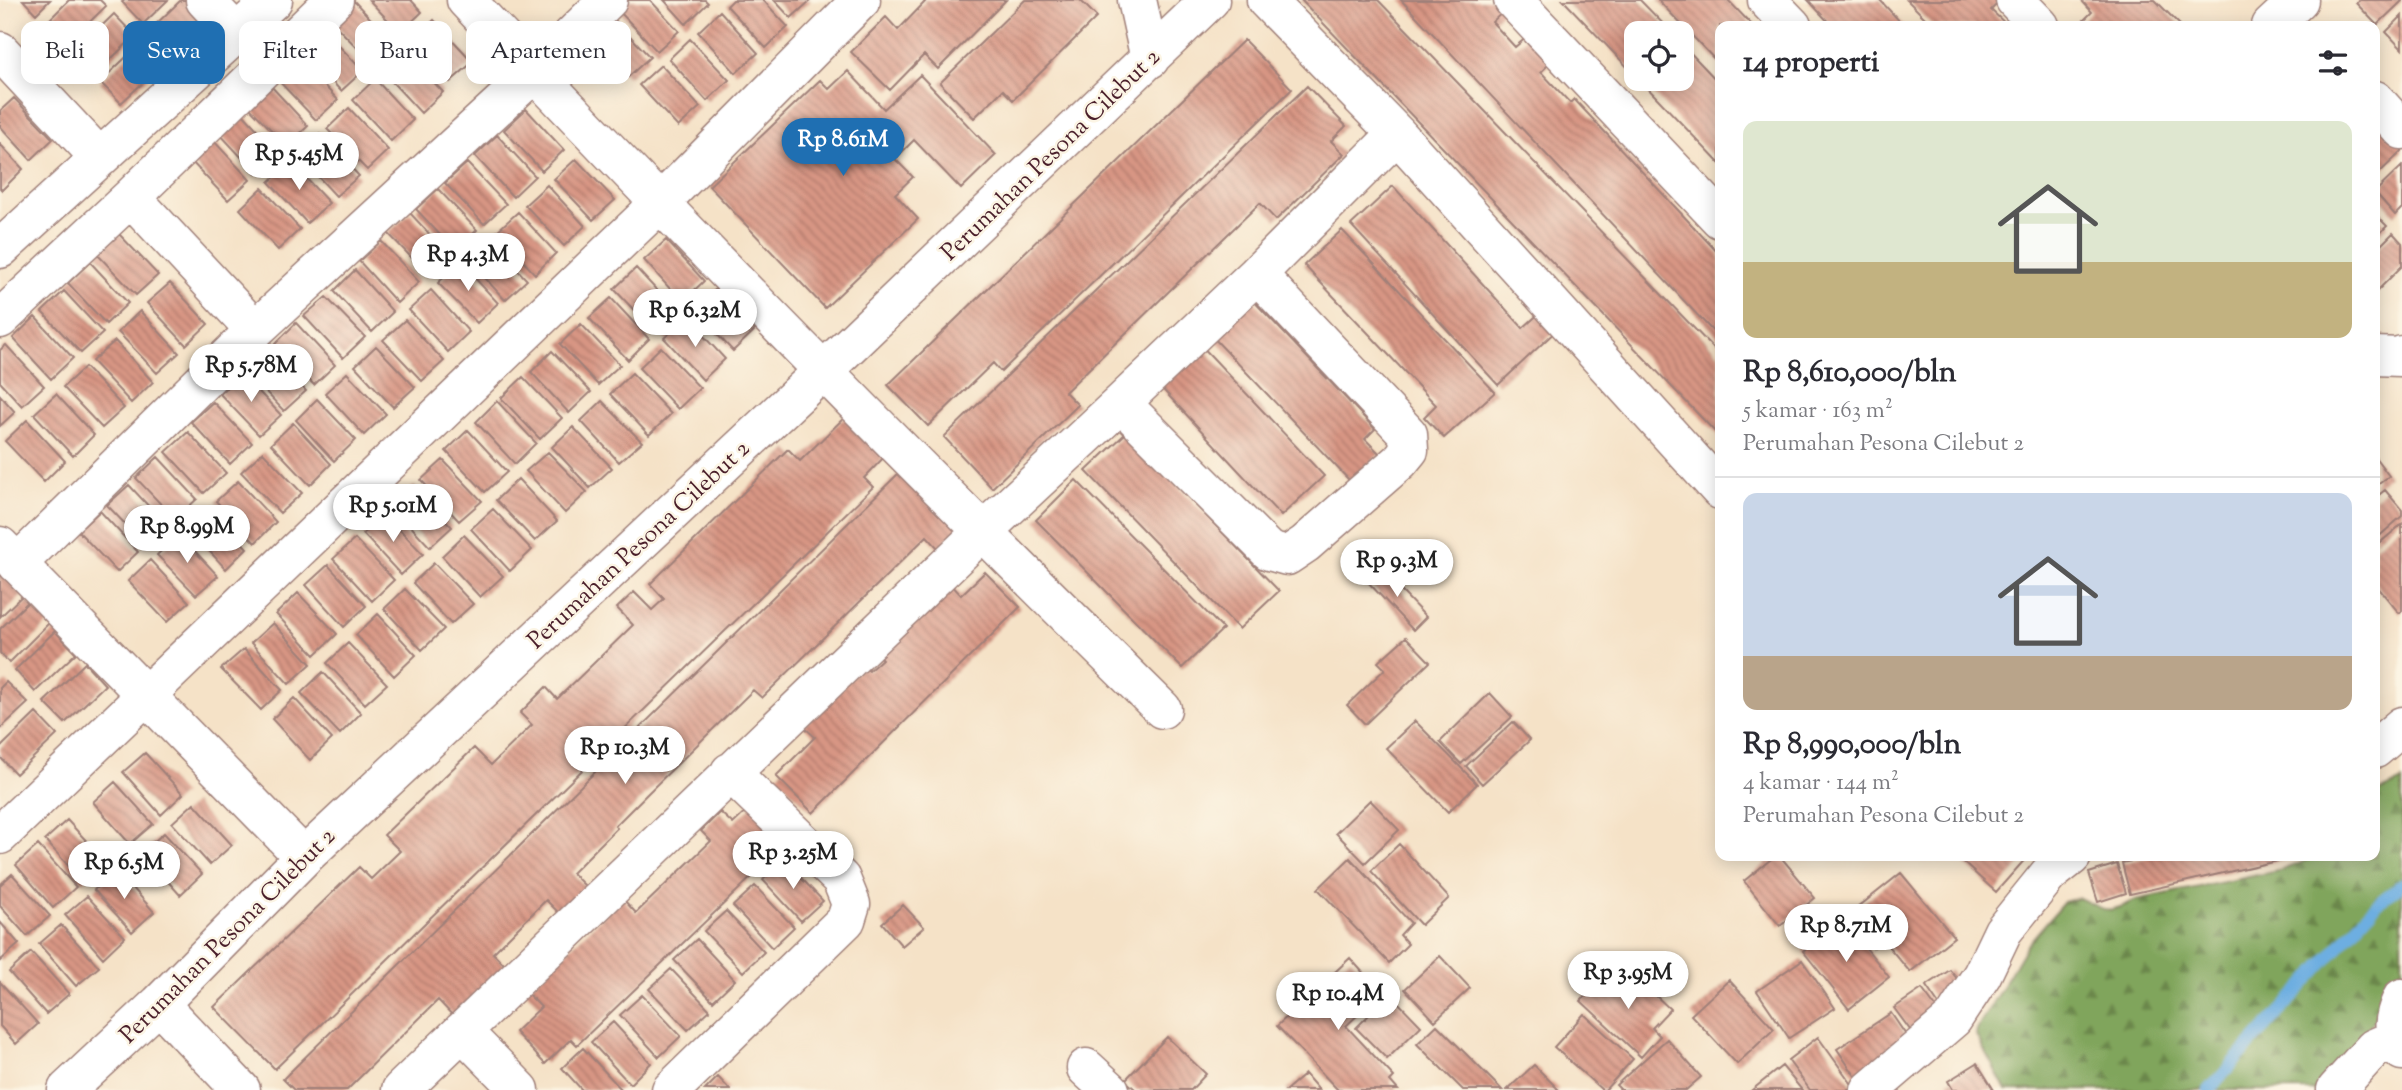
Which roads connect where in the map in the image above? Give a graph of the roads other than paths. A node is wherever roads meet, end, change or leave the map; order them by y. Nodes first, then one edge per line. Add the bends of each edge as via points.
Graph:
1 (205, 0) edge
2 (273, 0) edge
3 (334, 0) edge
4 (466, 0) edge
5 (608, 0) edge
6 (861, 0) edge
7 (1137, 0) edge
8 (1210, 0) edge
9 (1266, 0) edge
10 (1513, 0) edge
11 (1767, 0) edge
12 (2015, 0) edge
13 (486, 21) edge
14 (587, 21) edge
15 (1787, 21) edge
16 (2035, 21) edge
17 (237, 34) junction
18 (0, 51) edge
19 (1150, 59) junction
20 (522, 84) edge
21 (545, 84) edge
22 (2380, 106) edge
23 (2402, 130) edge
24 (1397, 134) junction
25 (100, 158) junction
26 (131, 197) junction
27 (660, 203) junction
28 (1715, 214) edge
29 (0, 248) edge
30 (1257, 274) junction
31 (0, 319) edge
32 (256, 330) junction
33 (2402, 355) edge
34 (2380, 356) edge
35 (823, 371) junction
36 (1121, 404) junction
37 (1715, 484) edge
38 (982, 532) junction
39 (8, 555) edge
40 (145, 696) junction
41 (1162, 709) dead end
42 (2402, 726) edge
43 (2380, 745) edge
44 (730, 772) junction
45 (1, 832) edge
46 (304, 857) junction
47 (2066, 861) edge
48 (2402, 998) edge
49 (159, 1004) junction
50 (462, 1031) junction
51 (2398, 1045) edge
52 (67, 1090) edge
53 (241, 1090) edge
54 (401, 1090) edge
55 (520, 1090) edge
56 (671, 1090) edge
57 (1870, 1090) edge
58 (2336, 1090) edge

1 - 17 street
2 - 17 street
3 - 26 street
4 - 13 street
5 - 14 street
6 - 27 street
7 - 19 street
8 - 19 street, Perumahan Pesona Cilebut 2
9 - 24 street
10 - 28 street
11 - 15 street
12 - 16 street
17 - 25 street
18 - 25 street
19 - 35 street, Perumahan Pesona Cilebut 2
20 - 32 street
21 - 27 street
22 - 23 street
24 - 30 street
24 - 37 street
25 - 29 street
26 - 31 street
26 - 32 street
27 - 35 street
27 - 40 street
30 - 36 street
30 - 36 street via 1408,435 1409,450 1400,461 1287,556 1269,551
32 - 39 street
33 - 34 street
35 - 38 street
35 - 46 street, Perumahan Pesona Cilebut 2
36 - 38 street
38 - 41 street
38 - 44 street
39 - 40 street
40 - 45 street
40 - 46 street
42 - 43 street
44 - 50 street
44 - 56 street via 841,879 851,904 846,920
46 - 49 street, Perumahan Pesona Cilebut 2
47 - 57 street via 2049,874 2003,931 1953,1019
48 - 51 street via 2393,1017
49 - 52 street, Perumahan Pesona Cilebut 2
49 - 53 street
50 - 54 street
50 - 55 street
51 - 58 street via 2374,1048

